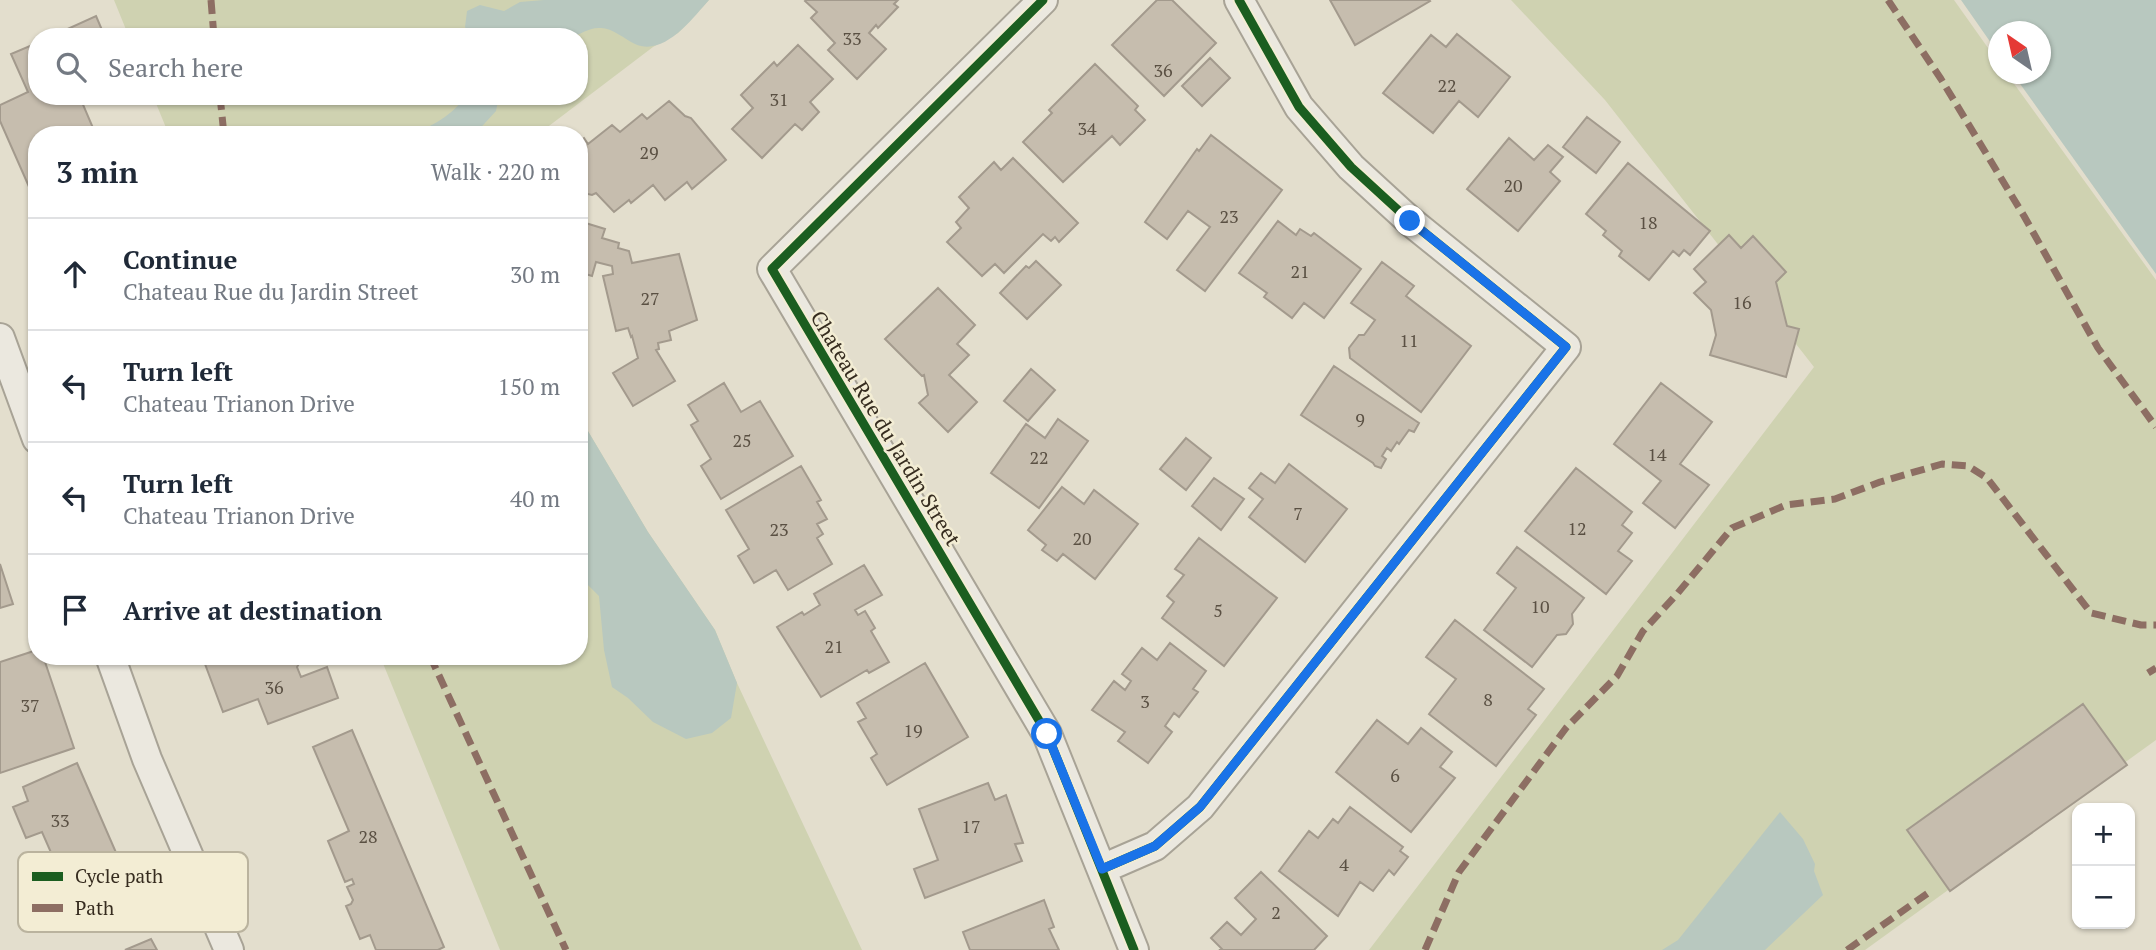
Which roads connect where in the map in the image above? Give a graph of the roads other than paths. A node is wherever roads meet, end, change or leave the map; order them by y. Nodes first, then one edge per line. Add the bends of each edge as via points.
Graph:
1 (1043, 0) edge
2 (1239, 0) edge
3 (0, 338) edge
4 (28, 414) edge
5 (113, 665) edge
6 (187, 852) edge
7 (1102, 869) junction
8 (221, 932) edge
9 (229, 950) edge
10 (1134, 950) edge

1 - 7 street, Chateau Rue du Jardin Street via 772,269 1047,734
2 - 7 street via 1299,107 1351,167 1410,221 1566,347 1200,807 1155,846
3 - 4 street
5 - 6 street
7 - 10 street, Chateau Rue du Jardin Street
8 - 9 street

